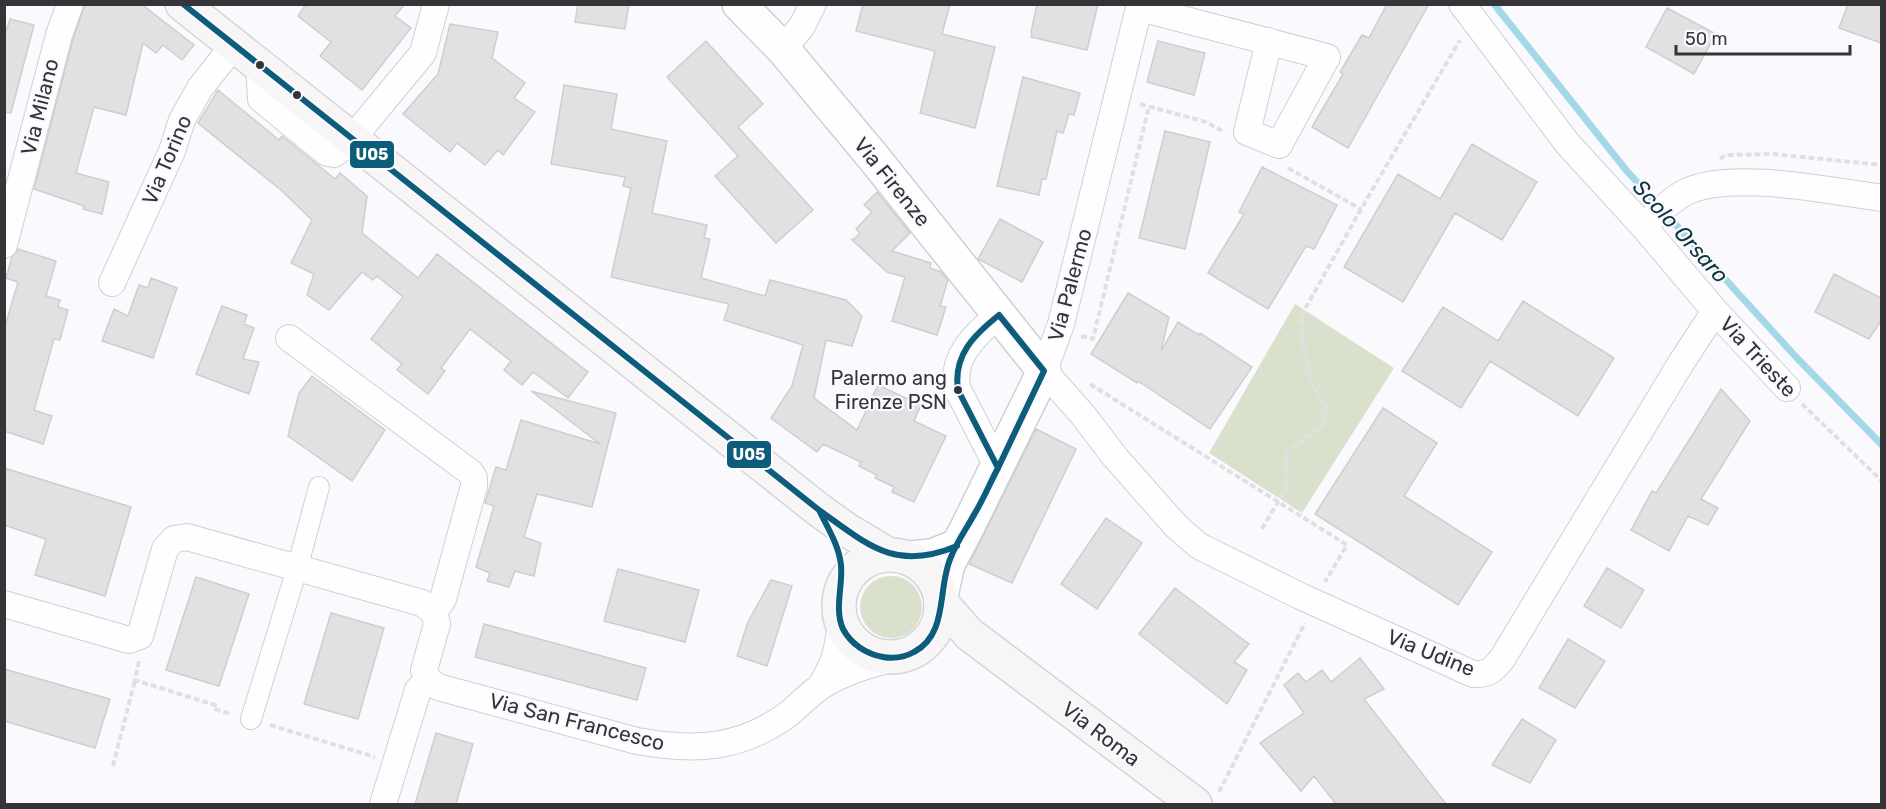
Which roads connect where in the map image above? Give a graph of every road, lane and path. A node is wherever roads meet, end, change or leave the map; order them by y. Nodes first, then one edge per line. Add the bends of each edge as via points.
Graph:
1 (70, 4) edge
2 (182, 4) edge
3 (436, 4) edge
4 (739, 4) edge
5 (813, 4) edge
6 (1140, 6) edge
7 (1467, 11) edge
8 (1269, 41) junction
9 (234, 45) junction
10 (783, 50) junction
11 (1133, 102) dead end
12 (1149, 106) junction
13 (1225, 133) dead end
14 (351, 140) junction
15 (1282, 165) dead end
16 (1881, 198) edge
17 (1361, 209) junction
18 (1648, 222) junction
19 (4, 245) edge
20 (112, 283) dead end
21 (1715, 311) junction
22 (999, 315) junction
23 (1076, 334) dead end
24 (290, 338) dead end
25 (1044, 371) junction
26 (1082, 378) dead end
27 (1787, 388) joint
28 (998, 468) junction
29 (1881, 481) edge
30 (319, 487) dead end
31 (1278, 502) junction
32 (819, 510) junction
33 (1262, 529) dead end
34 (957, 546) junction
35 (899, 556) junction
36 (297, 568) junction
37 (1321, 589) dead end
38 (841, 590) junction
39 (941, 599) junction
40 (4, 604) edge
41 (435, 612) junction
42 (1306, 621) dead end
43 (841, 622) junction
44 (901, 656) junction
45 (1007, 663) junction
46 (135, 680) dead end
47 (428, 680) junction
48 (820, 687) junction
49 (251, 719) dead end
50 (113, 766) dead end
51 (1206, 800) edge
52 (383, 804) edge

1 - 19 street, Via Milano
2 - 9 main road
3 - 14 street via 423,53
4 - 10 street, Via Firenze
5 - 10 street
6 - 8 street, Via Palermo
6 - 25 street, Via Palermo via 1061,324
7 - 17 path
7 - 18 street, Via Trieste via 1568,143
8 - 8 street, Via Palermo via 1247,132 1279,146 1327,57
9 - 14 main road
9 - 20 street, Via Torino via 200,88 182,120 172,151
10 - 22 street, Via Firenze
11 - 12 path
12 - 13 path via 1206,122
12 - 23 path via 1093,339
14 - 32 main road
15 - 17 path
16 - 18 street via 1795,186 1710,184 1686,192
17 - 31 path via 1301,316 1304,355 1313,386 1326,409 1321,428 1287,451 1286,488
18 - 21 street, Via Trieste
21 - 25 street, Via Udine via 1502,659 1483,675 1473,674 1315,603 1199,546 1176,526
21 - 27 street, Via Trieste
22 - 25 street, Via Firenze
22 - 28 street via 964,352 955,379
24 - 41 street via 474,478 443,599
25 - 28 street, Via Palermo
26 - 31 path
27 - 29 path, Via Trieste
28 - 34 street, Via Palermo
30 - 36 street
31 - 33 path
31 - 37 path via 1347,545
32 - 35 main road via 847,530
32 - 38 main road via 837,546
34 - 35 street via 932,556
34 - 39 street, Via Palermo via 948,564
35 - 38 main road via 873,557 859,565
35 - 39 main road via 923,566 934,579
36 - 40 street via 187,537 174,539 165,549 140,636 129,640
36 - 41 street via 422,603
36 - 49 street
38 - 43 main road
39 - 44 main road via 934,633 924,645
39 - 45 main road, Via Roma via 969,634
41 - 47 street via 437,624 424,670
42 - 51 path
43 - 44 main road via 846,635 867,653
43 - 48 street, Via San Francesco via 835,661
44 - 45 main road, Via Roma via 967,653
44 - 48 street, Via San Francesco via 842,675
45 - 51 main road, Via Roma
46 - 50 path
47 - 48 street, Via San Francesco via 438,687 637,741 692,747 739,739 770,726
47 - 52 street via 418,690

